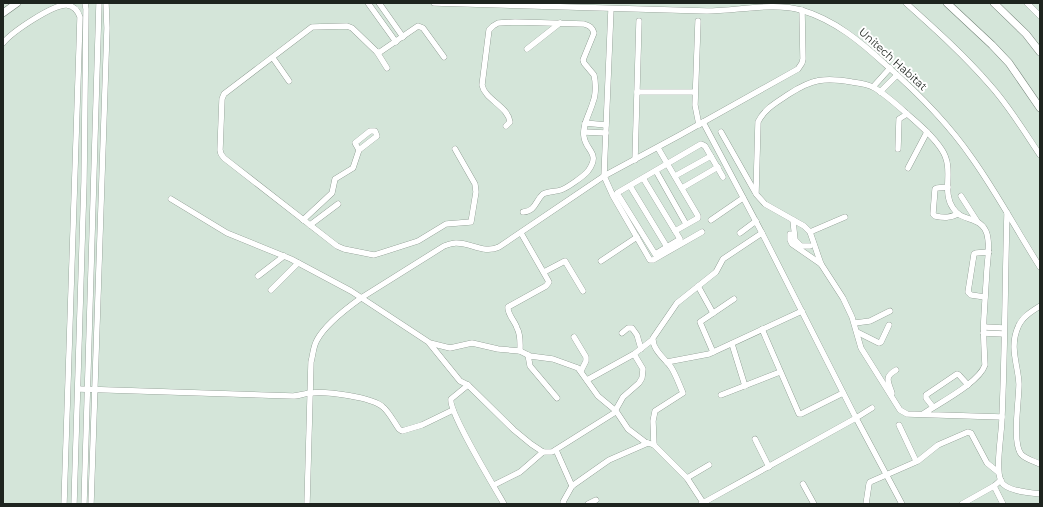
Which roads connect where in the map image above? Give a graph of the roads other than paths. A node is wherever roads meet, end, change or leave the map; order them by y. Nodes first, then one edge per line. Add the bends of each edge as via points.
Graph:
1 (17, 3) edge
2 (85, 3) edge
3 (99, 3) edge
4 (106, 3) edge
5 (368, 3) edge
6 (379, 3) edge
7 (434, 3) edge
8 (621, 3) edge
9 (906, 3) edge
10 (947, 3) edge
11 (994, 3) edge
12 (1027, 3) edge
13 (611, 9) junction
14 (623, 10) junction
15 (802, 10) junction
16 (3, 13) edge
17 (1040, 16) edge
18 (639, 21) dead end
19 (698, 21) dead end
20 (560, 23) junction
21 (107, 28) junction
22 (403, 37) junction
23 (396, 42) junction
24 (3, 43) edge
25 (86, 45) junction
26 (79, 46) junction
27 (527, 49) dead end
28 (378, 52) junction
29 (1040, 52) edge
30 (98, 53) junction
31 (444, 57) dead end
32 (273, 58) junction
33 (387, 68) dead end
34 (890, 68) junction
35 (898, 75) junction
36 (289, 81) dead end
37 (873, 87) junction
38 (637, 92) junction
39 (695, 92) junction
40 (880, 92) junction
41 (1040, 108) edge
42 (907, 114) junction
43 (585, 123) junction
44 (701, 124) junction
45 (606, 125) junction
46 (506, 126) dead end
47 (584, 132) junction
48 (721, 132) dead end
49 (927, 132) junction
50 (606, 133) junction
51 (76, 148) junction
52 (85, 148) junction
53 (658, 148) junction
54 (455, 149) dead end
55 (898, 149) dead end
56 (359, 150) dead end
57 (1040, 155) edge
58 (711, 156) junction
59 (635, 160) junction
60 (668, 164) junction
61 (718, 168) junction
62 (908, 168) dead end
63 (656, 171) junction
64 (604, 176) junction
65 (675, 176) junction
66 (723, 177) dead end
67 (643, 178) junction
68 (630, 186) junction
69 (948, 187) junction
70 (682, 188) junction
71 (756, 194) junction
72 (961, 196) dead end
73 (743, 198) junction
74 (171, 199) dead end
75 (338, 204) dead end
76 (523, 212) dead end
77 (1007, 213) junction
78 (958, 214) junction
79 (845, 217) dead end
80 (303, 220) junction
81 (711, 220) dead end
82 (793, 220) junction
83 (756, 221) junction
84 (977, 221) junction
85 (686, 224) junction
86 (310, 225) junction
87 (675, 231) junction
88 (702, 232) dead end
89 (810, 232) junction
90 (521, 233) junction
91 (740, 233) dead end
92 (762, 233) junction
93 (790, 234) dead end
94 (637, 237) junction
95 (810, 246) dead end
96 (667, 247) junction
97 (988, 252) junction
98 (284, 256) junction
99 (601, 261) dead end
100 (298, 263) junction
101 (821, 264) junction
102 (1040, 266) edge
103 (544, 272) junction
104 (258, 276) dead end
105 (698, 286) junction
106 (271, 290) dead end
107 (583, 291) dead end
108 (985, 297) junction
109 (360, 298) junction
110 (734, 299) dead end
111 (1040, 306) edge
112 (802, 311) junction
113 (890, 311) dead end
114 (713, 313) junction
115 (855, 323) junction
116 (889, 326) dead end
117 (762, 329) junction
118 (984, 330) junction
119 (1004, 331) junction
120 (857, 332) junction
121 (622, 333) dead end
122 (574, 337) dead end
123 (652, 340) junction
124 (430, 343) junction
125 (732, 344) junction
126 (641, 348) junction
127 (520, 351) junction
128 (713, 352) junction
129 (634, 354) junction
130 (528, 355) junction
131 (667, 362) junction
132 (896, 370) dead end
133 (581, 371) junction
134 (780, 372) junction
135 (587, 380) junction
136 (468, 385) junction
137 (968, 385) junction
138 (745, 386) junction
139 (78, 389) junction
140 (87, 389) junction
141 (95, 390) junction
142 (310, 392) junction
143 (843, 393) junction
144 (721, 395) dead end
145 (557, 398) dead end
146 (894, 401) junction
147 (933, 407) junction
148 (872, 408) dead end
149 (453, 410) junction
150 (616, 411) junction
151 (923, 414) junction
152 (1002, 417) junction
153 (856, 418) junction
154 (899, 425) dead end
155 (756, 439) dead end
156 (651, 444) junction
157 (556, 450) junction
158 (543, 452) junction
159 (916, 461) junction
160 (1040, 464) edge
161 (710, 465) dead end
162 (769, 467) junction
163 (998, 472) junction
164 (886, 476) junction
165 (687, 478) junction
166 (1001, 480) junction
167 (803, 484) dead end
168 (494, 485) junction
169 (572, 486) junction
170 (994, 486) junction
171 (1040, 494) edge
172 (596, 500) dead end
173 (64, 504) edge
174 (74, 504) edge
175 (84, 504) edge
176 (91, 504) edge
177 (307, 504) edge
178 (504, 504) edge
179 (564, 504) edge
180 (588, 504) edge
181 (703, 504) edge
182 (814, 504) edge
183 (866, 504) edge
184 (902, 504) edge
185 (962, 504) edge
186 (1003, 504) edge

1 - 16 main road
2 - 25 street
3 - 30 street
4 - 21 street
5 - 23 street
6 - 22 street
7 - 13 street, Unitech Habitat
8 - 14 street
9 - 57 street via 951,44 989,84
10 - 41 main road via 1009,63
11 - 29 main road via 1026,34
12 - 17 street
13 - 14 street, Unitech Habitat
13 - 45 street
14 - 15 street, Unitech Habitat via 727,11 781,6
15 - 34 street, Unitech Habitat via 842,29 864,44
15 - 44 street via 804,59 801,66
18 - 38 street
19 - 39 street
20 - 27 street
20 - 43 street via 584,24 593,29 594,33 583,60 594,75 594,99
20 - 46 street via 498,23 489,30 482,89 508,115 510,122
21 - 30 street
21 - 141 street
22 - 23 street
22 - 31 street via 420,26
23 - 28 street
24 - 26 street via 39,16 66,5 75,9 80,17
25 - 26 street
25 - 52 street
26 - 51 street
28 - 32 street via 352,28 316,26 308,29
28 - 33 street
30 - 140 street
32 - 36 street
32 - 80 street via 224,94 220,150 224,158
34 - 35 street, Unitech Habitat
34 - 37 street
35 - 40 street
35 - 77 street, Unitech Habitat via 948,126 972,157
37 - 40 street
37 - 71 street via 825,79 802,86 764,111 758,122
38 - 39 street
38 - 59 street
39 - 44 street via 695,105
40 - 42 street
42 - 49 street
42 - 55 street via 899,119
43 - 45 street
43 - 47 street
44 - 53 street
44 - 73 street
45 - 50 street
47 - 50 street
47 - 76 street via 593,157 588,171 563,189 543,194 532,209
48 - 71 street
49 - 62 street
49 - 69 street via 948,160
50 - 64 street
51 - 52 street
51 - 173 street
52 - 139 street
53 - 59 street
53 - 60 street
54 - 86 street via 475,184 471,222 446,224 418,240 370,256 337,246
56 - 80 street via 353,168 335,179 332,193
58 - 60 street via 701,144
58 - 61 street
58 - 65 street
59 - 64 street
60 - 63 street
60 - 65 street
61 - 66 street
61 - 70 street
63 - 67 street
63 - 85 street
64 - 90 street
64 - 94 street
65 - 70 street
67 - 68 street
67 - 87 street
68 - 96 street
68 - 96 street via 618,193 654,254
69 - 78 street via 949,202
69 - 78 street via 935,189 933,214 946,218
70 - 85 street via 698,216
71 - 82 street via 765,204
72 - 84 street
73 - 81 street
73 - 83 street
74 - 98 street via 227,234
75 - 86 street
77 - 102 street, Unitech Habitat
77 - 119 street
78 - 84 street
79 - 89 street
80 - 86 street
82 - 89 street
82 - 95 street via 795,240 801,246
83 - 91 street
83 - 92 street
84 - 97 street via 985,228 988,236
85 - 87 street
87 - 96 street via 680,240
88 - 94 street via 652,260
89 - 101 street
90 - 103 street
90 - 109 street via 492,250 456,243 444,246
92 - 105 street via 721,261 716,272
92 - 112 street
93 - 101 street via 792,244
94 - 99 street
97 - 108 street
97 - 108 street via 974,254 968,292 971,295
98 - 100 street
98 - 104 street
100 - 106 street
100 - 109 street
101 - 115 street via 843,298
103 - 107 street via 565,261
103 - 127 street via 549,282 546,286 507,309 517,328
105 - 114 street
105 - 123 street via 677,304
108 - 118 street
109 - 124 street
109 - 142 street via 326,328 317,340 311,362
110 - 114 street
111 - 160 street via 1020,322 1014,352 1019,382 1016,434 1019,450 1021,454
112 - 117 street
112 - 143 street
113 - 115 street via 870,321
114 - 128 street via 700,322
115 - 120 street
116 - 120 street via 881,342
117 - 125 street
117 - 134 street
118 - 119 street
118 - 137 street via 985,365 978,377
119 - 152 street
120 - 146 street via 863,352
121 - 126 street via 632,328
122 - 133 street via 586,357
123 - 126 street
123 - 131 street
124 - 127 street via 450,348 472,343
124 - 136 street via 458,380
125 - 128 street
125 - 138 street
126 - 129 street
127 - 130 street
128 - 131 street
129 - 135 street
129 - 150 street via 642,369 642,378 625,396
130 - 133 street via 553,359
130 - 145 street via 530,366
131 - 156 street via 683,393 655,411
132 - 146 street via 889,374 887,379
133 - 135 street
134 - 138 street
134 - 143 street via 799,414
135 - 150 street via 598,396
136 - 149 street via 451,400
136 - 158 street via 514,430
137 - 147 street
137 - 147 street via 957,374 926,395
138 - 144 street
139 - 140 street
139 - 174 street
140 - 141 street
140 - 175 street
141 - 142 street via 293,396
141 - 176 street
142 - 149 street via 369,400 383,407 402,430 422,425
142 - 177 street
143 - 153 street
146 - 151 street via 904,412
147 - 151 street
148 - 153 street
149 - 168 street
150 - 156 street via 628,429
150 - 157 street
151 - 152 street
152 - 163 street
153 - 162 street
153 - 164 street
154 - 159 street
155 - 162 street
156 - 165 street
156 - 169 street via 609,460
157 - 158 street via 550,453
157 - 169 street
158 - 168 street via 520,472
159 - 163 street via 938,445 970,432 989,465
159 - 164 street
161 - 165 street
162 - 181 street
163 - 166 street
164 - 183 street via 869,483
164 - 184 street
165 - 181 street
166 - 170 street
166 - 171 street via 1012,489
167 - 182 street
168 - 178 street
169 - 179 street
170 - 185 street
170 - 186 street
172 - 180 street

